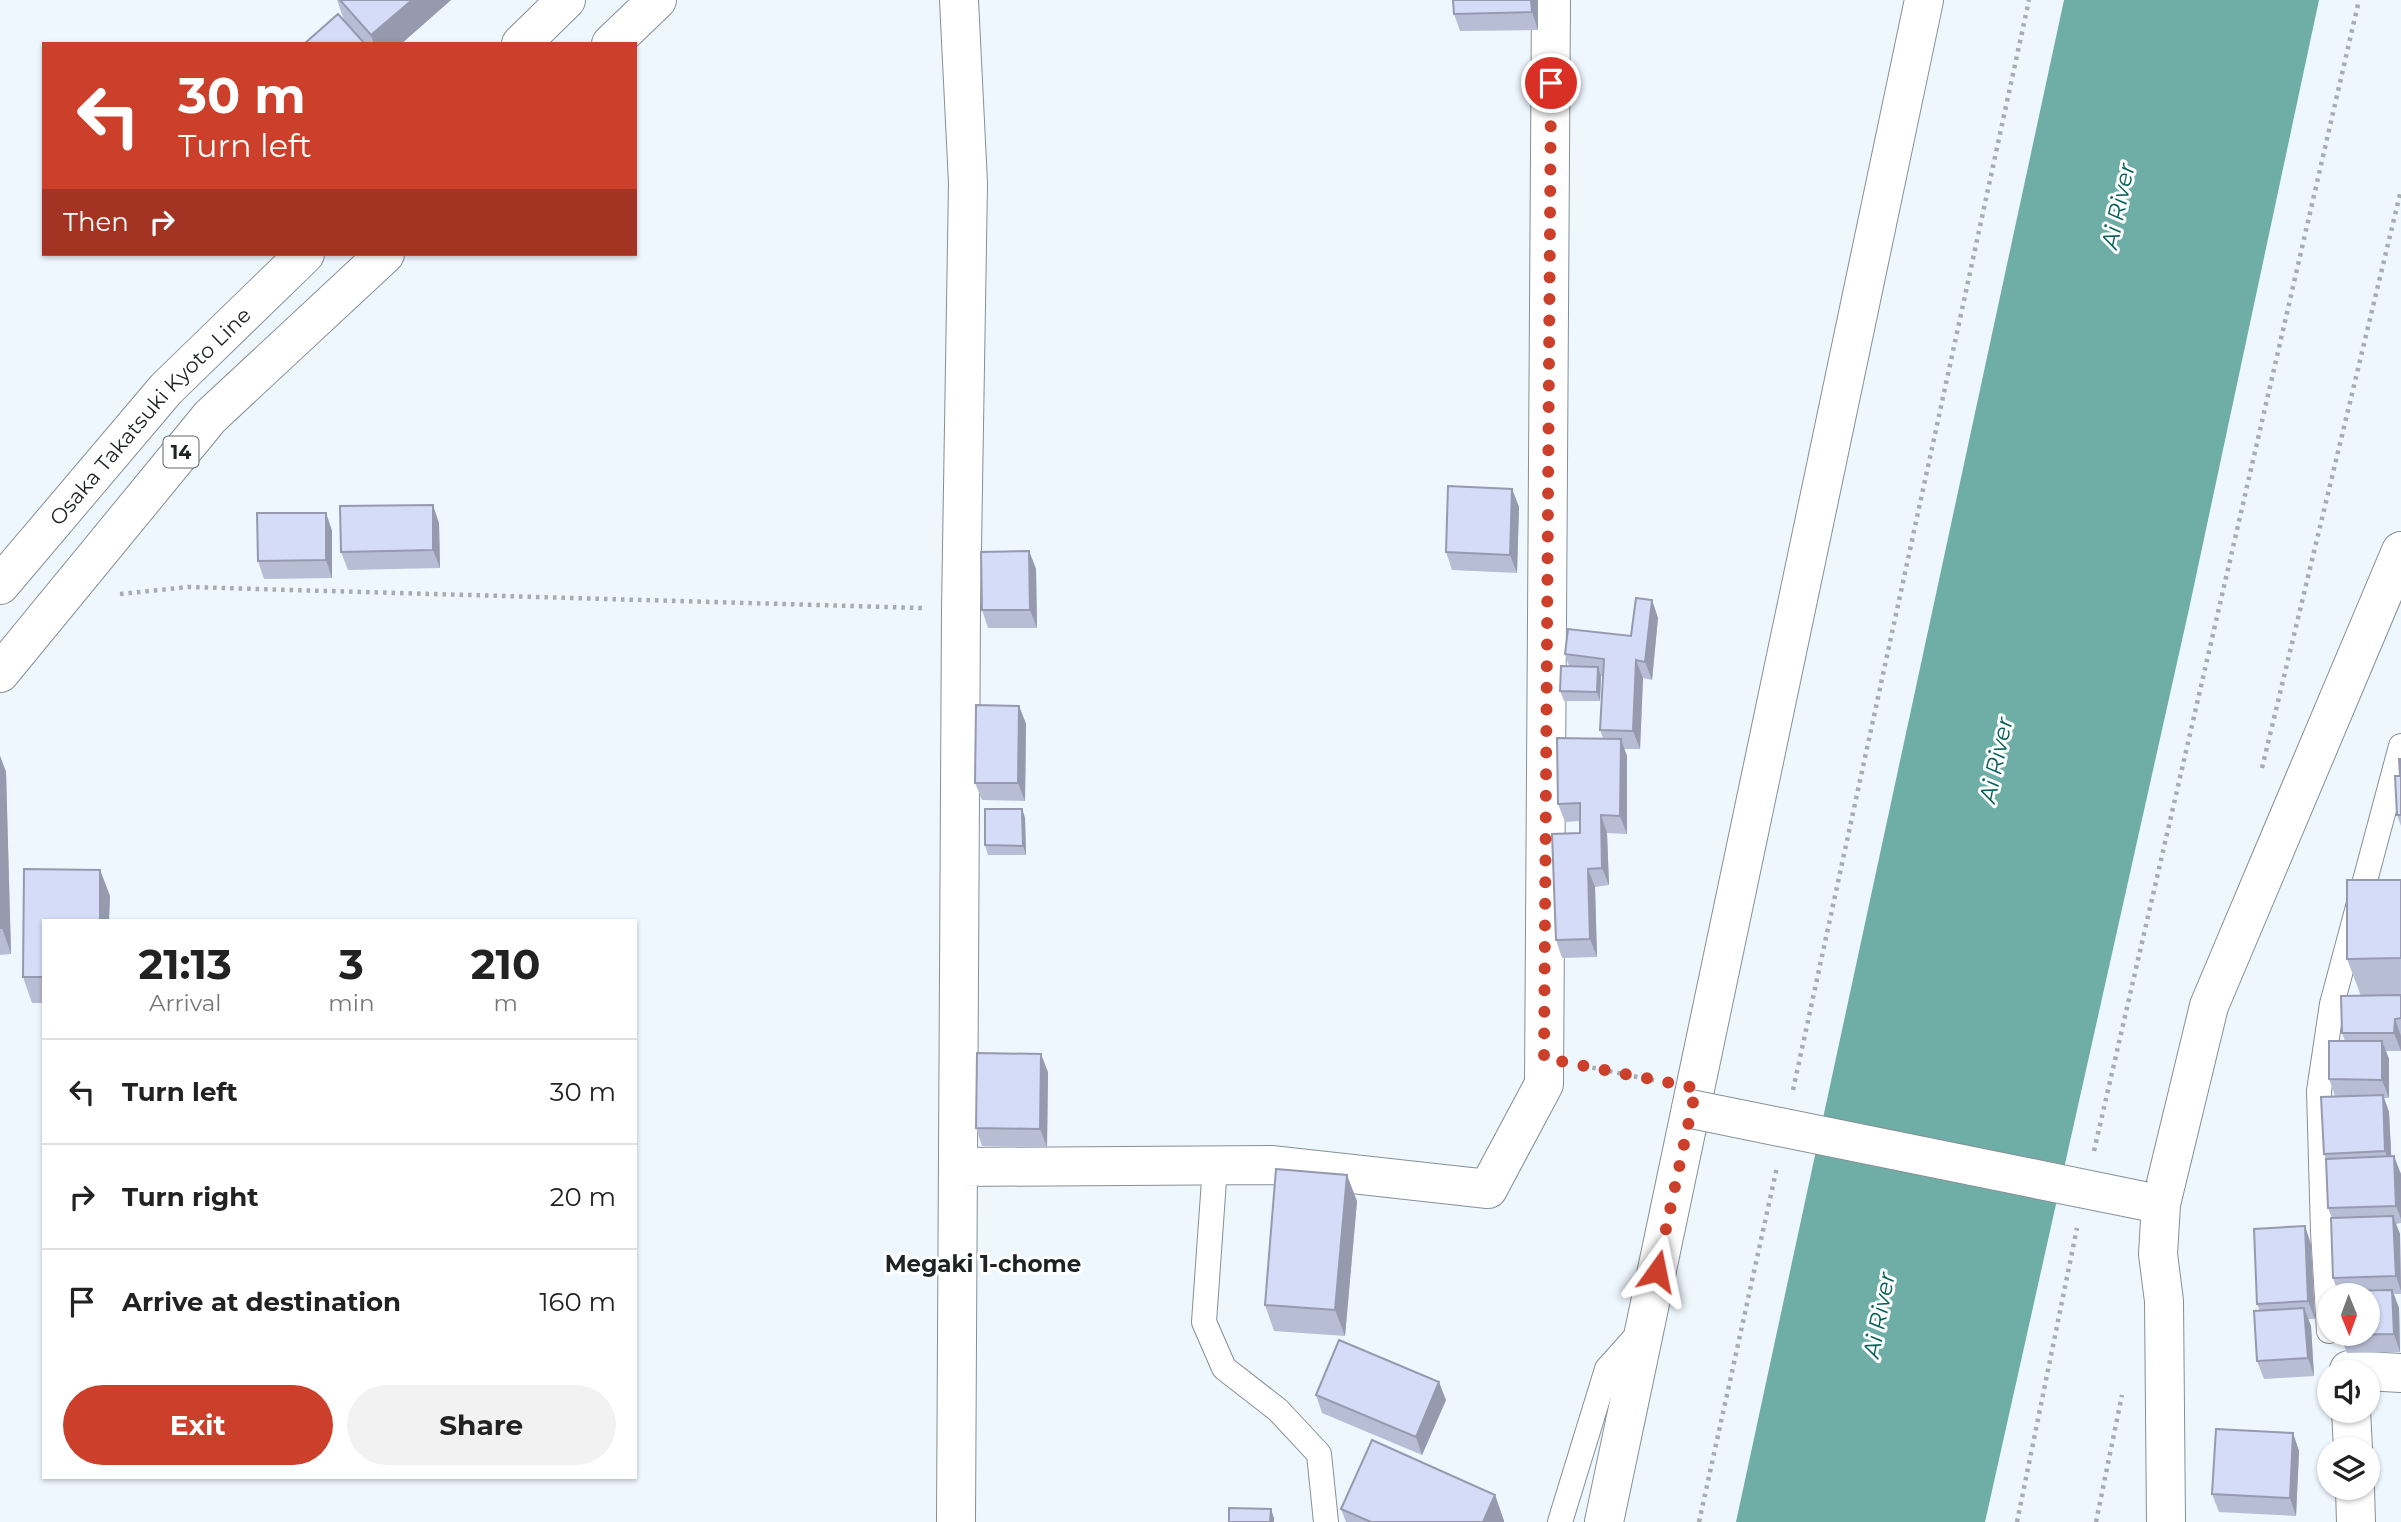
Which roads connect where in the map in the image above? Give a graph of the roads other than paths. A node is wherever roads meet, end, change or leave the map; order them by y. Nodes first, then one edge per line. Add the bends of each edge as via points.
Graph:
1 (566, 0) edge
2 (657, 0) edge
3 (960, 0) edge
4 (1551, 0) edge
5 (1924, 0) edge
6 (523, 42) edge
7 (613, 42) edge
8 (303, 256) edge
9 (383, 256) edge
10 (2401, 551) edge
11 (0, 585) edge
12 (0, 673) edge
13 (2401, 746) edge
14 (1694, 1099) junction
15 (1216, 1166) junction
16 (959, 1167) junction
17 (2152, 1202) junction
18 (2327, 1283) edge
19 (1646, 1325) junction
20 (2380, 1372) edge
21 (2401, 1373) edge
22 (2355, 1500) edge
23 (956, 1522) edge
24 (1326, 1522) edge
25 (1560, 1522) edge
26 (1604, 1522) edge
27 (2165, 1522) edge
28 (2356, 1522) edge

1 - 6 street
2 - 7 street
3 - 16 street via 968,183
4 - 15 street via 1544,1084 1488,1189 1271,1165
5 - 14 street
8 - 11 street, Osaka Takatsuki Kyoto Line / 14 via 166,389
9 - 12 street, 14 via 210,417
10 - 17 street via 2209,1006
13 - 18 lane via 2332,1004 2319,1091
14 - 17 street, bridge
14 - 19 street
15 - 16 street
15 - 24 lane via 1204,1322 1224,1368 1278,1410 1319,1454
16 - 23 street
17 - 27 street via 2164,1301
19 - 25 lane via 1607,1369
19 - 26 street
20 - 21 street
22 - 28 street

